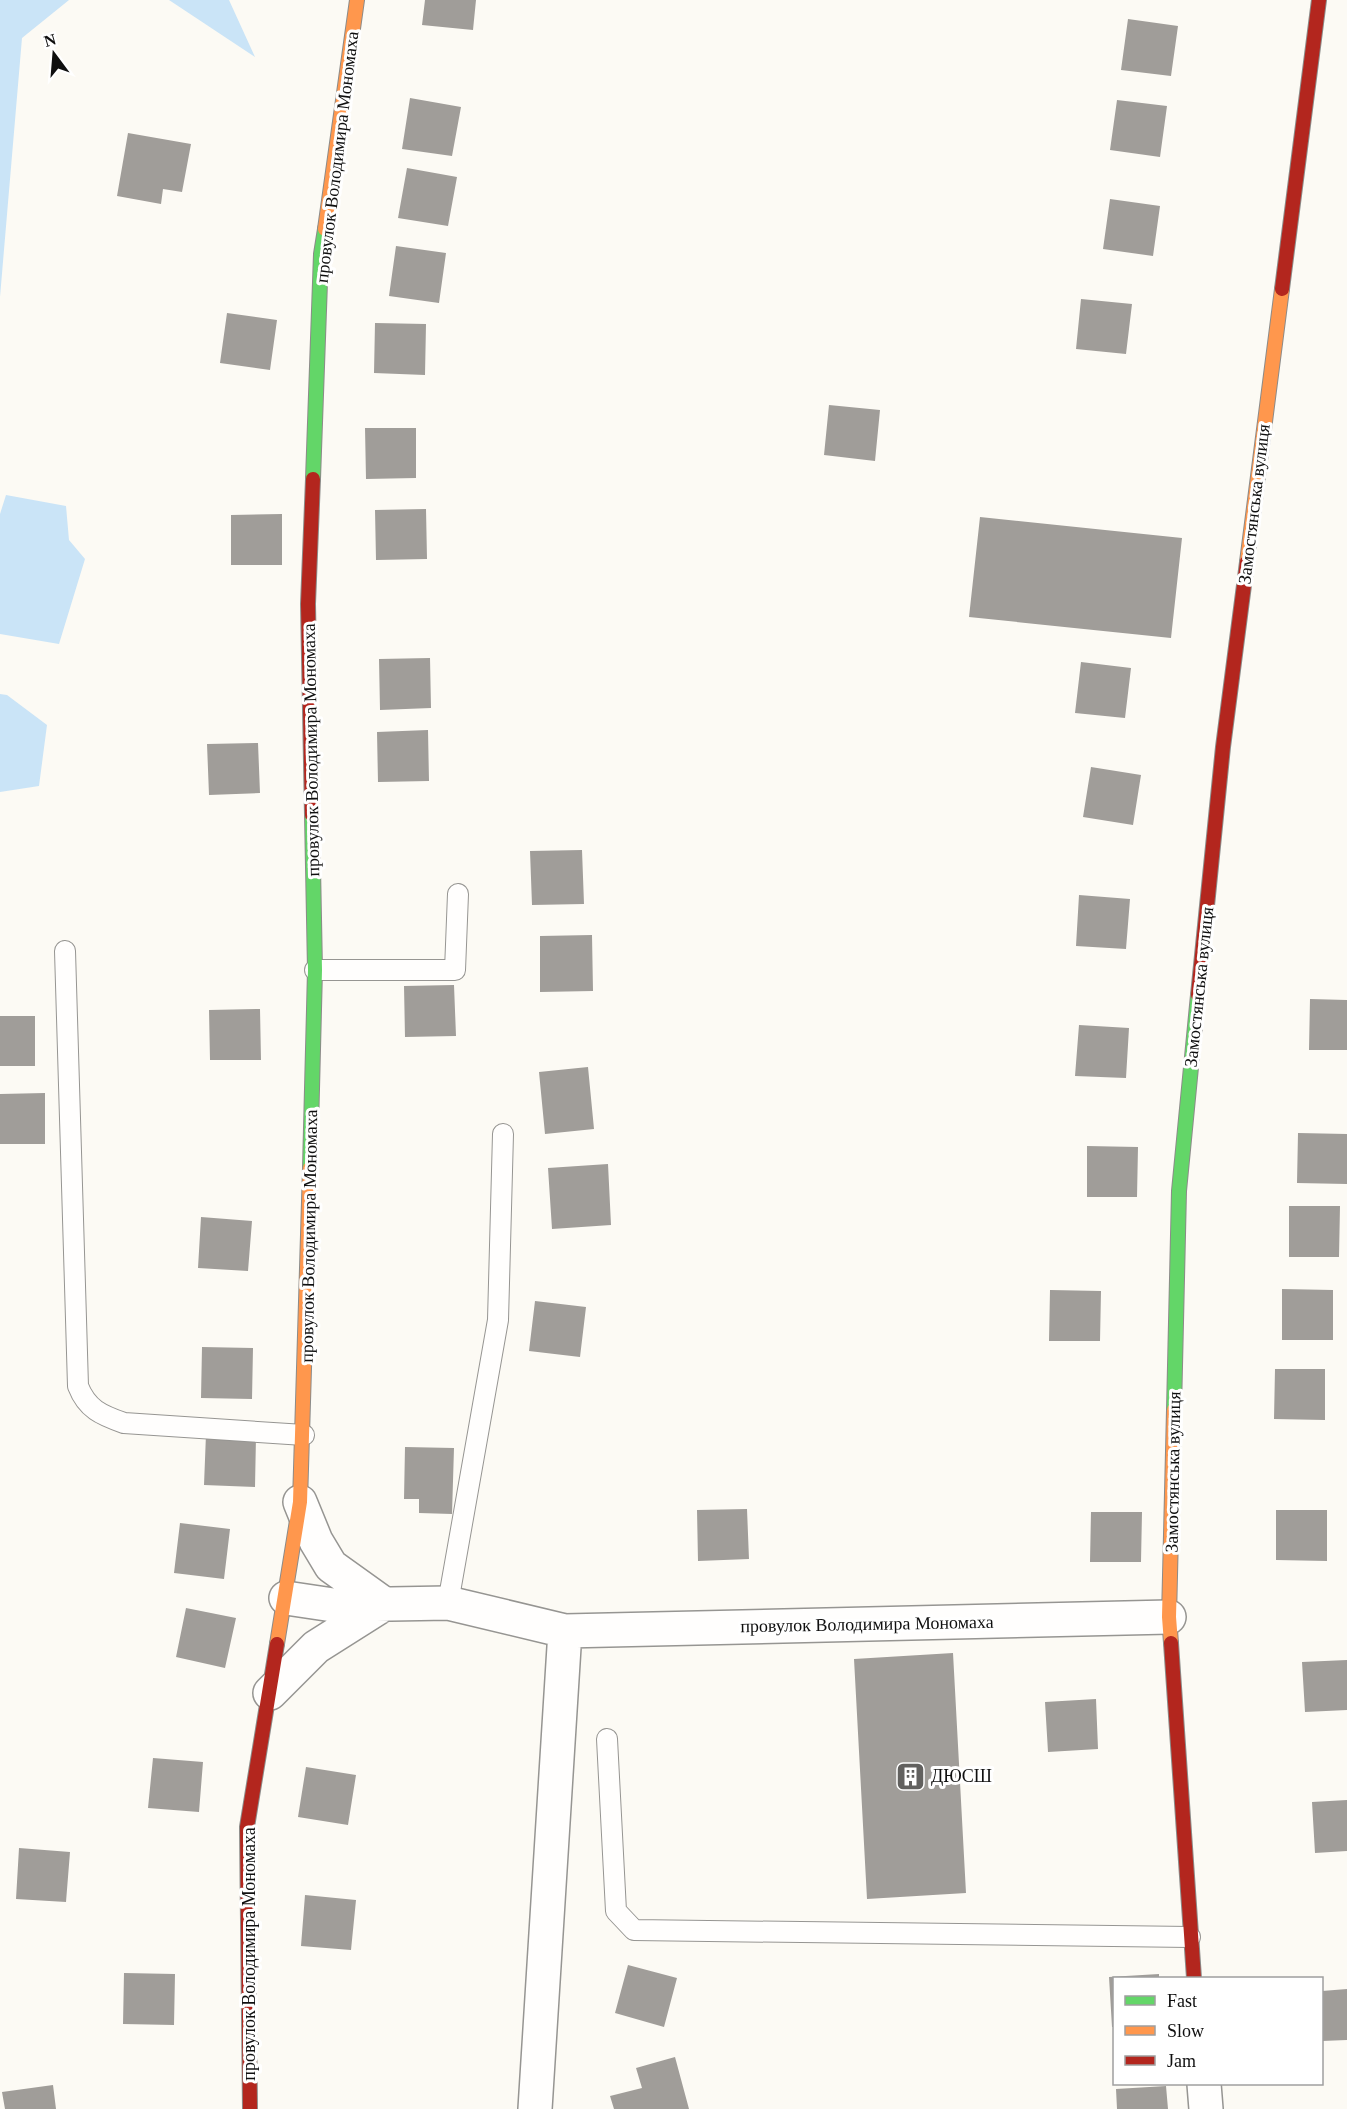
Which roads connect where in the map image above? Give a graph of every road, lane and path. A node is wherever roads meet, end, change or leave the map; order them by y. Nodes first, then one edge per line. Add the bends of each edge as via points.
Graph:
1 (357, 0) edge
2 (1319, 0) edge
3 (458, 894) dead end
4 (65, 951) dead end
5 (315, 970) junction
6 (503, 1134) dead end
7 (304, 1435) junction
8 (300, 1502) junction
9 (286, 1598) junction
10 (448, 1603) junction
11 (384, 1604) junction
12 (1169, 1617) junction
13 (566, 1630) junction
14 (270, 1693) junction
15 (607, 1739) dead end
16 (1190, 1937) junction
17 (1194, 1977) edge
18 (1204, 2085) edge
19 (250, 2109) edge
20 (534, 2109) edge
21 (1206, 2109) edge

1 - 5 street, провулок Володимира Мономаха via 321,254 308,604
2 - 12 street, Замостянська вулиця via 1223,747 1179,1191
3 - 5 lane via 455,970
4 - 7 lane via 78,1386 84,1402 100,1415 124,1422
5 - 7 street, провулок Володимира Мономаха
6 - 10 lane via 498,1320
7 - 8 street, провулок Володимира Мономаха
8 - 9 street, провулок Володимира Мономаха
8 - 11 street, провулок Володимира Мономаха via 331,1566
9 - 11 street, провулок Володимира Мономаха via 333,1605
9 - 14 street, провулок Володимира Мономаха
10 - 11 street, провулок Володимира Мономаха
10 - 13 street, провулок Володимира Мономаха
11 - 14 street via 316,1647
12 - 13 street, провулок Володимира Мономаха
12 - 16 street, Замостянська вулиця
13 - 20 street
14 - 19 street, провулок Володимира Мономаха via 247,1827
15 - 16 lane via 616,1911 634,1930
16 - 17 street, Замостянська вулиця
18 - 21 street

